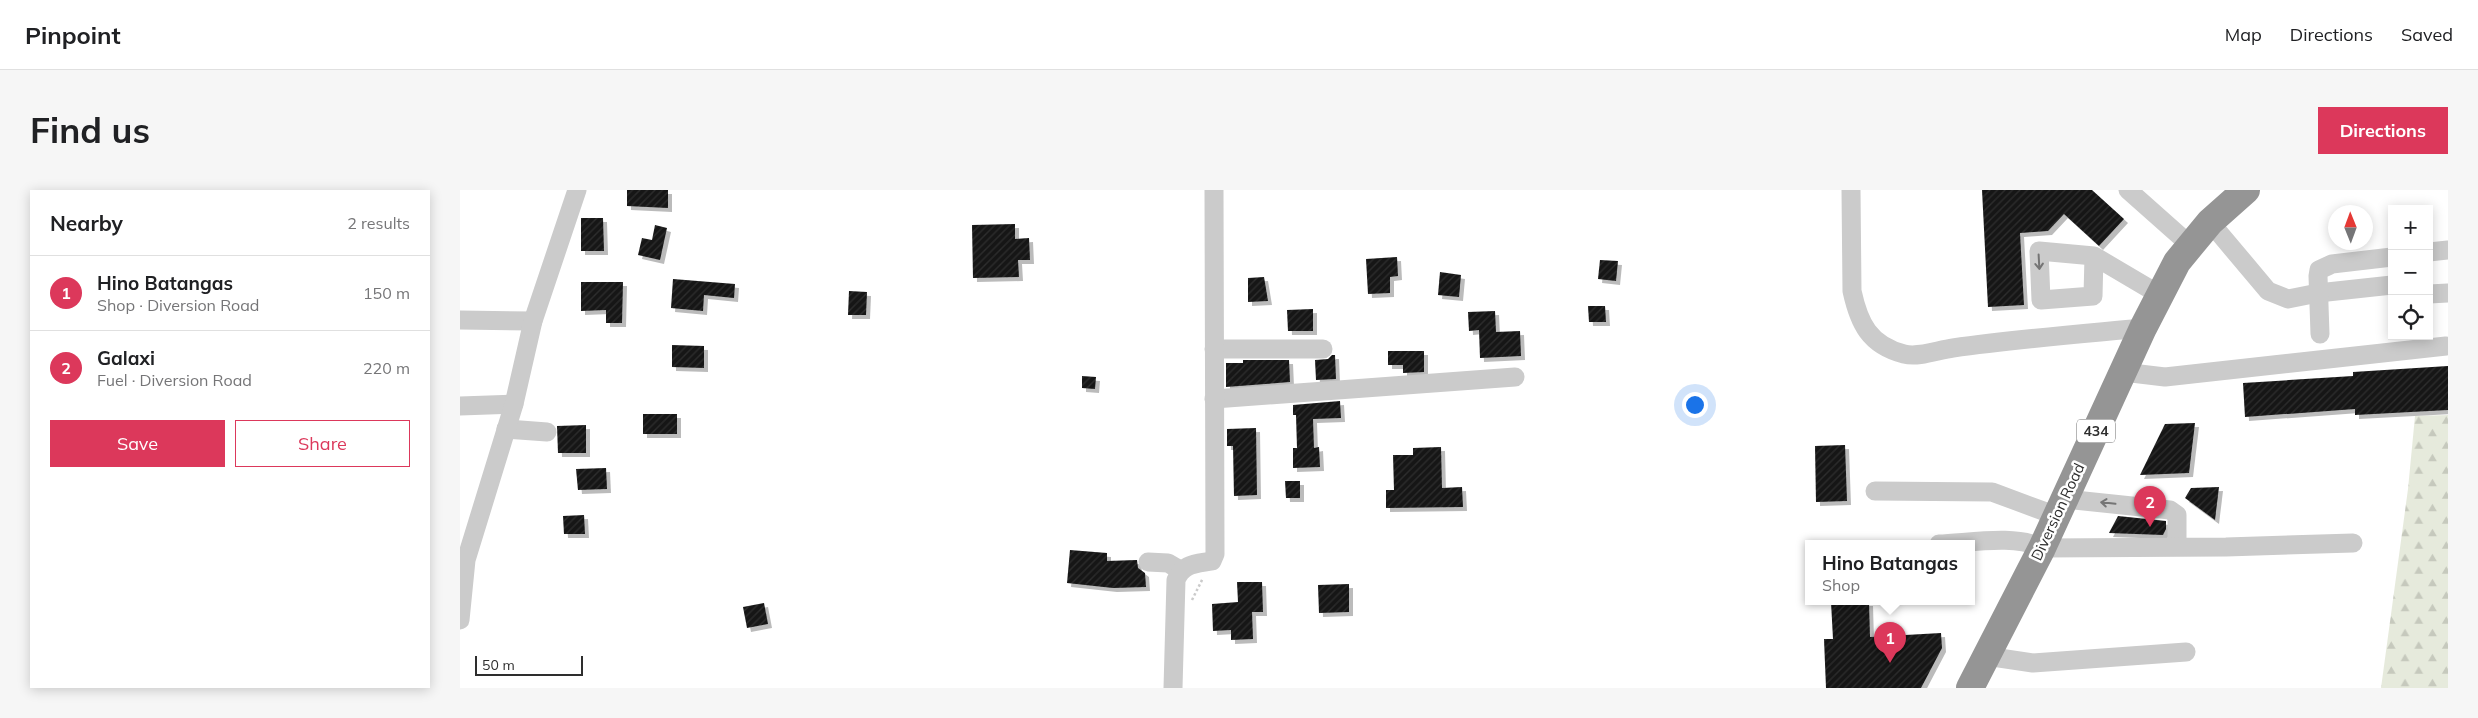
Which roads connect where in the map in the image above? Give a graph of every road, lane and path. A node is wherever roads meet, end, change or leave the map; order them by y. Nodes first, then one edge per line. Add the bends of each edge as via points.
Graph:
1 (577, 190) edge
2 (1214, 190) edge
3 (1850, 190) edge
4 (2128, 190) edge
5 (2246, 190) edge
6 (2210, 222) junction
7 (2190, 245) junction
8 (2448, 250) edge
9 (2433, 252) edge
10 (2094, 256) dead end
11 (2388, 258) edge
12 (2388, 285) edge
13 (2318, 293) junction
14 (2448, 293) edge
15 (2433, 294) edge
16 (2160, 295) junction
17 (460, 320) edge
18 (533, 321) junction
19 (2143, 328) junction
20 (2320, 334) dead end
21 (2446, 346) dead end
22 (1214, 349) junction
23 (1324, 349) dead end
24 (2123, 372) junction
25 (1516, 377) dead end
26 (1214, 399) junction
27 (514, 404) junction
28 (460, 406) edge
29 (506, 429) junction
30 (548, 432) dead end
31 (1875, 491) dead end
32 (2061, 507) junction
33 (1975, 542) edge
34 (2353, 543) dead end
35 (2176, 546) junction
36 (2042, 548) junction
37 (463, 559) edge
38 (1148, 562) dead end
39 (1180, 570) junction
40 (460, 620) edge
41 (2186, 652) dead end
42 (1986, 656) junction
43 (1173, 688) edge
44 (1970, 688) edge

1 - 18 street
2 - 22 street
3 - 19 street via 1852,291 1866,332 1888,348 1916,355 1952,348
4 - 7 street
5 - 6 highway, Diversion Road / 434
6 - 7 highway, Diversion Road / 434
6 - 13 street via 2268,291 2288,299
7 - 16 highway, Diversion Road / 434
8 - 9 street
10 - 16 street
11 - 13 street via 2324,267 2318,276
12 - 13 street
13 - 20 street
14 - 15 street
16 - 19 highway, Diversion Road / 434
17 - 18 street
18 - 27 street
19 - 24 highway, Diversion Road / 434
21 - 24 street via 2165,377
22 - 23 street
22 - 26 street
24 - 32 highway, Diversion Road / 434
25 - 26 street
26 - 39 street via 1215,554 1212,561
27 - 28 street
27 - 29 street
29 - 30 street
29 - 37 street
31 - 32 street via 1992,492
35 -> 32 street via 2177,515 2170,510
32 - 36 highway, Diversion Road / 434
33 - 36 street via 2018,540
34 - 35 street
35 - 36 street
36 - 42 highway, Diversion Road / 434
37 - 40 street
38 - 39 street via 1168,563
39 - 43 street via 1176,580
41 - 42 street via 2033,663
42 - 44 highway, Diversion Road / 434

